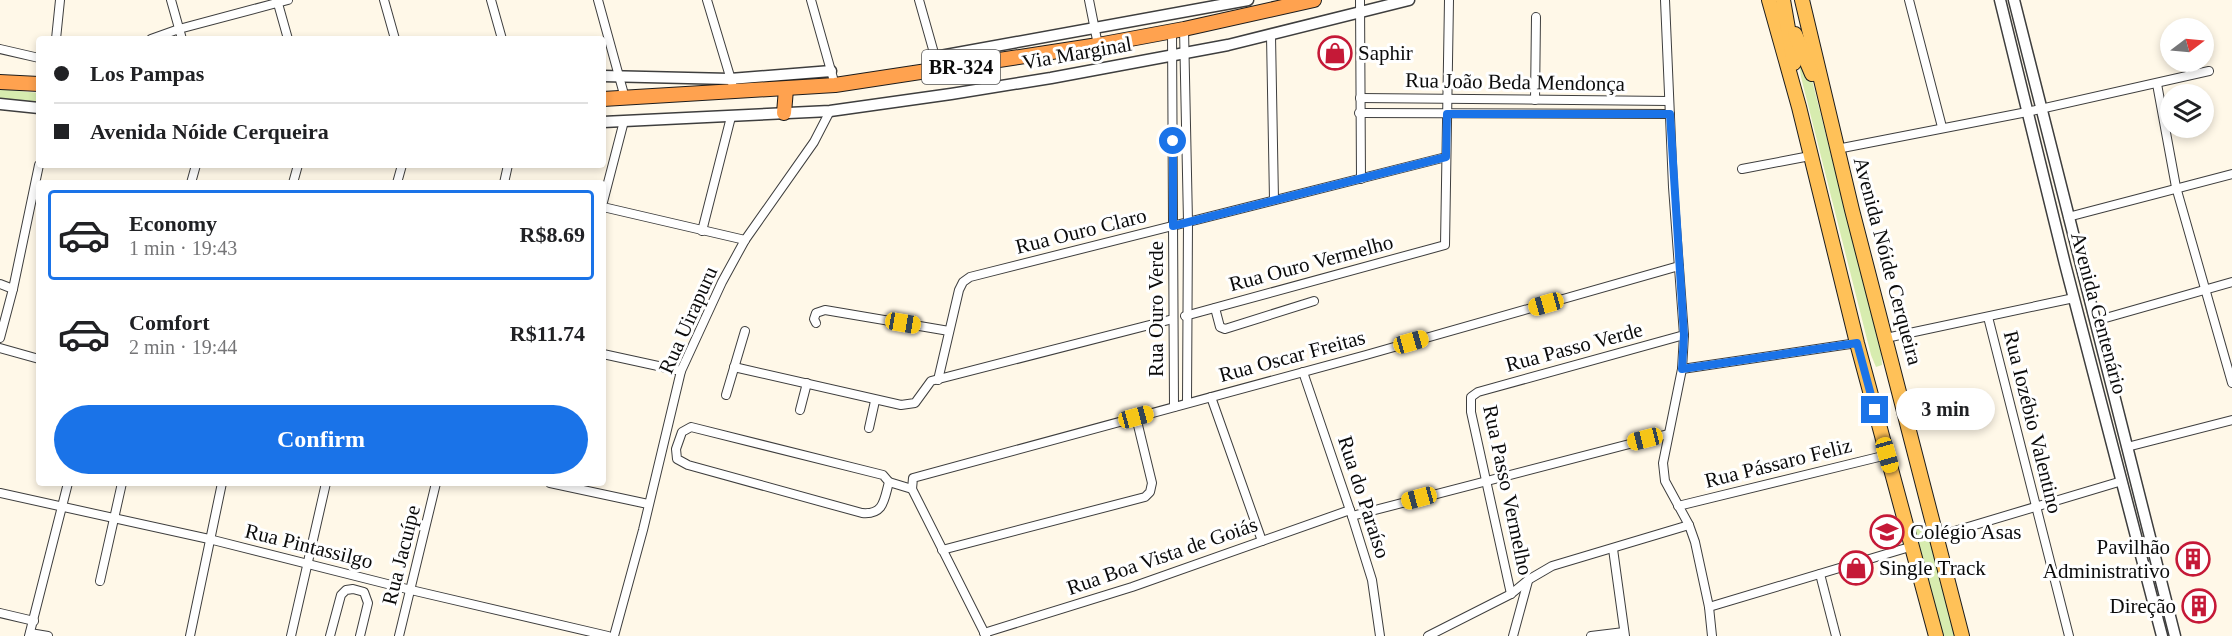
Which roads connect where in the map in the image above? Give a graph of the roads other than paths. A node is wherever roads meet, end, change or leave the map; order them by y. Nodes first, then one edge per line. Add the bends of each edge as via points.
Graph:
1 (60, 0) edge
2 (171, 0) edge
3 (288, 0) edge
4 (384, 0) edge
5 (491, 0) edge
6 (598, 0) edge
7 (707, 0) edge
8 (811, 0) edge
9 (920, 0) edge
10 (1089, 0) edge
11 (1248, 0) edge
12 (1360, 0) edge
13 (1409, 0) edge
14 (1449, 0) edge
15 (1665, 0) edge
16 (1769, 0) edge
17 (1783, 0) edge
18 (1802, 0) edge
19 (1909, 0) edge
20 (2000, 0) edge
21 (2014, 0) edge
22 (278, 1) edge
23 (1305, 1) edge
24 (1361, 12) junction
25 (1536, 17) dead end
26 (1787, 18) junction
27 (179, 29) junction
28 (1095, 29) junction
29 (1178, 30) junction
30 (56, 36) edge
31 (159, 36) edge
32 (181, 36) edge
33 (287, 36) edge
34 (394, 36) edge
35 (501, 36) edge
36 (1271, 36) junction
37 (1098, 45) junction
38 (0, 50) edge
39 (1185, 54) junction
40 (2027, 54) junction
41 (1172, 56) junction
42 (36, 57) edge
43 (2015, 57) junction
44 (937, 63) junction
45 (2205, 72) edge
46 (36, 74) edge
47 (606, 76) edge
48 (619, 76) junction
49 (833, 78) junction
50 (3, 81) edge
51 (24, 83) junction
52 (36, 84) edge
53 (2157, 84) junction
54 (732, 85) junction
55 (786, 89) junction
56 (625, 98) junction
57 (1360, 98) junction
58 (606, 99) edge
59 (1447, 99) junction
60 (1535, 100) junction
61 (1669, 102) junction
62 (0, 104) edge
63 (1826, 106) junction
64 (1798, 107) junction
65 (36, 108) edge
66 (2041, 109) junction
67 (830, 111) junction
68 (2027, 112) junction
69 (784, 113) junction
70 (1359, 113) junction
71 (1447, 114) junction
72 (1670, 114) junction
73 (731, 117) junction
74 (624, 122) junction
75 (606, 123) edge
76 (1942, 127) junction
77 (1837, 149) junction
78 (1810, 156) junction
79 (1446, 157) junction
80 (38, 168) edge
81 (1742, 169) dead end
82 (2232, 174) edge
83 (1361, 179) junction
84 (2176, 188) junction
85 (606, 193) edge
86 (1274, 200) junction
87 (606, 206) edge
88 (29, 214) junction
89 (36, 216) edge
90 (2068, 217) junction
91 (1188, 222) junction
92 (1173, 226) junction
93 (702, 231) junction
94 (745, 240) junction
95 (1679, 266) junction
96 (2232, 282) edge
97 (0, 284) edge
98 (13, 289) junction
99 (2205, 289) junction
100 (2074, 298) junction
101 (1314, 301) dead end
102 (1215, 308) junction
103 (1185, 316) junction
104 (1988, 317) junction
105 (1173, 319) junction
106 (2095, 321) junction
107 (816, 323) dead end
108 (745, 331) dead end
109 (949, 331) junction
110 (1684, 335) junction
111 (0, 338) edge
112 (1886, 338) junction
113 (1857, 343) junction
114 (0, 348) edge
115 (606, 355) edge
116 (36, 358) edge
117 (734, 368) junction
118 (1682, 369) junction
119 (681, 371) junction
120 (1303, 372) junction
121 (938, 380) junction
122 (807, 383) junction
123 (2232, 383) edge
124 (726, 395) dead end
125 (1473, 395) joint
126 (1211, 397) junction
127 (875, 400) junction
128 (1186, 403) junction
129 (1174, 407) junction
130 (800, 410) dead end
131 (1136, 417) junction
132 (2232, 420) edge
133 (869, 428) dead end
134 (1668, 434) junction
135 (2127, 447) junction
136 (1887, 455) junction
137 (1485, 480) junction
138 (2122, 481) junction
139 (889, 482) junction
140 (67, 486) edge
141 (121, 486) edge
142 (221, 486) edge
143 (325, 486) edge
144 (435, 486) edge
145 (564, 486) edge
146 (912, 489) junction
147 (0, 493) edge
148 (648, 504) junction
149 (1678, 506) junction
150 (62, 507) junction
151 (2036, 508) junction
152 (1352, 513) junction
153 (114, 519) junction
154 (1689, 525) junction
155 (1938, 536) junction
156 (209, 540) junction
157 (1262, 541) junction
158 (1913, 546) junction
159 (1612, 549) junction
160 (942, 550) junction
161 (308, 563) junction
162 (1820, 574) junction
163 (360, 577) junction
164 (1528, 580) junction
165 (100, 581) dead end
166 (356, 590) junction
167 (411, 590) junction
168 (1511, 594) junction
169 (1709, 607) junction
170 (0, 613) edge
171 (34, 621) junction
172 (30, 634) edge
173 (985, 634) edge
174 (1624, 634) edge
175 (48, 636) edge
176 (190, 636) edge
177 (291, 636) edge
178 (330, 636) edge
179 (360, 636) edge
180 (399, 636) edge
181 (608, 636) edge
182 (614, 636) edge
183 (1380, 636) edge
184 (1428, 636) edge
185 (1514, 636) edge
186 (1591, 636) edge
187 (1712, 636) edge
188 (1836, 636) edge
189 (1936, 636) edge
190 (1962, 636) edge
191 (2069, 636) edge
192 (2162, 636) edge
193 (2175, 636) edge

1 - 30 street
2 - 27 street
3 - 22 street
4 - 34 street
5 - 35 street
6 - 48 street
7 - 54 street
8 - 49 street
9 - 44 street
10 - 28 street
11 - 28 street
12 - 24 street
13 - 24 street, Via Marginal
14 - 59 street
15 - 61 street
16 - 64 main road
17 - 26 main road
18 - 63 main road, Avenida Nóide Cerqueira
19 - 76 street
20 - 43 street, Avenida Centenário
21 - 40 street, Avenida Centenário
22 - 27 street
22 - 33 street
23 - 29 highway, BR-324
24 - 36 street, Via Marginal
24 - 57 street
25 - 60 street
26 - 63 main road, Avenida Nóide Cerqueira
26 - 64 main road
27 - 31 street
27 - 32 street
28 - 37 street
28 - 44 street
29 - 37 highway, BR-324
29 - 39 street, Rua Ouro Verde
29 - 41 street, Rua Ouro Verde
36 - 39 street, Via Marginal
36 - 86 street
37 - 44 highway, BR-324
38 - 42 street
39 - 41 street, Via Marginal
39 - 91 street, Rua Ouro Verde
40 - 43 street
40 - 66 street, Avenida Centenário
41 - 67 street, Via Marginal
41 - 92 street, Rua Ouro Verde
43 - 68 street, Avenida Centenário
44 - 49 highway, BR-324
45 - 53 street
46 - 51 highway
47 - 48 street
48 - 54 street
48 - 56 street
49 - 54 street
49 - 55 highway, BR-324
50 - 51 highway
51 - 52 highway
53 - 66 street
53 - 84 street
54 - 55 highway, BR-324
54 - 56 highway, BR-324
55 - 69 highway
56 - 58 highway, BR-324
57 - 59 street, Rua João Beda Mendonça
57 - 70 street
59 - 60 street, Rua João Beda Mendonça
59 - 71 street
60 - 61 street, Rua João Beda Mendonça
61 - 72 street
62 - 65 street
63 - 77 main road, Avenida Nóide Cerqueira
64 - 78 main road
66 - 68 street
66 - 90 street, Avenida Centenário
67 - 69 street, Via Marginal
67 - 94 street, Rua Uirapuru via 814,142
68 - 76 street
68 - 100 street, Avenida Centenário
69 - 73 street, Via Marginal
70 - 71 street, Rua João Beda Mendonça
70 - 83 street
71 - 72 street, Rua João Beda Mendonça
71 - 79 street
72 - 95 street
73 - 74 street, Via Marginal
73 - 93 street
74 - 75 street, Via Marginal
74 - 85 street
76 - 77 street
77 - 112 main road, Avenida Nóide Cerqueira
78 - 81 street
78 - 113 main road
79 - 83 street, Rua Ouro Claro
79 - 102 street, Rua Ouro Vermelho via 1445,245
80 - 88 street
82 - 84 street
83 - 86 street, Rua Ouro Claro
84 - 90 street
84 - 99 street
86 - 91 street, Rua Ouro Claro
87 - 93 street
88 - 89 street
88 - 98 street
90 - 106 street, Avenida Centenário
91 - 92 street, Rua Ouro Claro
91 - 103 street, Rua Ouro Verde
92 - 105 street, Rua Ouro Verde
92 - 109 street, Rua Ouro Claro via 970,277 959,290
93 - 94 street
94 - 119 street, Rua Uirapuru
95 - 110 street
95 - 120 street, Rua Oscar Freitas
96 - 99 street
97 - 98 street
98 - 111 street
99 - 106 street
99 - 123 street
100 - 104 street
100 - 138 street, Avenida Centenário
101 - 102 street via 1225,329 1220,327
102 - 103 street, Rua Ouro Vermelho
103 - 128 street, Rua Ouro Verde
104 - 112 street, Rua Iozébio Valentino
104 - 151 street, Rua Iozébio Valentino
105 - 121 street
105 - 129 street, Rua Ouro Verde
106 - 135 street, Avenida Centenário
107 - 109 street via 816,313 825,310
108 - 117 street
109 - 121 street, Rua Ouro Claro
110 - 118 street
110 - 125 street, Rua Passo Verde
112 - 155 main road, Avenida Nóide Cerqueira
113 - 118 street
113 - 136 main road
114 - 116 street
115 - 119 street
117 - 122 street
117 - 124 street
118 - 134 street
119 - 148 street, Rua Uirapuru
120 - 126 street, Rua Oscar Freitas
120 - 152 street, Rua do Paraíso
121 - 127 street via 927,384 918,401 911,405
122 - 127 street
122 - 130 street
125 - 137 street, Rua Passo Vermelho via 1470,406
126 - 128 street, Rua Oscar Freitas
126 - 157 street
127 - 133 street
128 - 129 street, Rua Oscar Freitas
129 - 131 street, Rua Oscar Freitas
131 - 146 street, Rua Oscar Freitas via 913,478
131 - 160 street via 1152,483 1145,497
132 - 135 street
134 - 137 street, Rua Boa Vista de Goiás
134 - 149 street via 1663,463 1665,481
135 - 193 street, Avenida Centenário
136 - 149 street, Rua Pássaro Feliz
136 - 158 main road
137 - 152 street, Rua Boa Vista de Goiás
137 - 168 street, Rua Passo Vermelho
138 - 151 street
138 - 192 street, Avenida Centenário
139 - 139 street via 877,473 697,427 682,432 676,449 677,459 688,465 862,513 880,510
139 - 146 street
140 - 150 street
141 - 153 street
142 - 156 street
143 - 161 street
144 - 167 street, Rua Jacuípe
145 - 148 street
146 - 160 street
147 - 150 street, Rua Pintassilgo
148 - 182 street, Rua Uirapuru
149 - 154 street
150 - 153 street, Rua Pintassilgo
150 - 171 street
151 - 155 street
151 - 191 street, Rua Iozébio Valentino
152 - 157 street, Rua Boa Vista de Goiás
152 - 183 street, Rua do Paraíso via 1372,580
153 - 156 street, Rua Pintassilgo
153 - 165 street
154 - 159 street
154 - 169 street
155 - 190 main road, Avenida Nóide Cerqueira
156 - 161 street, Rua Pintassilgo
156 - 176 street
157 - 173 street, Rua Boa Vista de Goiás
158 - 162 street
158 - 189 main road
159 - 164 street via 1560,562
159 - 174 street
160 - 173 street
161 - 163 street, Rua Pintassilgo
161 - 177 street
162 - 169 street
162 - 188 street
163 - 166 street
163 - 167 street, Rua Pintassilgo
164 - 168 street
164 - 185 street
166 - 178 street via 346,590 341,595
166 - 179 street via 364,592 368,603
167 - 180 street, Rua Jacuípe
167 - 181 street, Rua Pintassilgo
168 - 184 street
169 - 187 street
170 - 171 street
171 - 172 street
172 - 175 street
174 - 186 street

